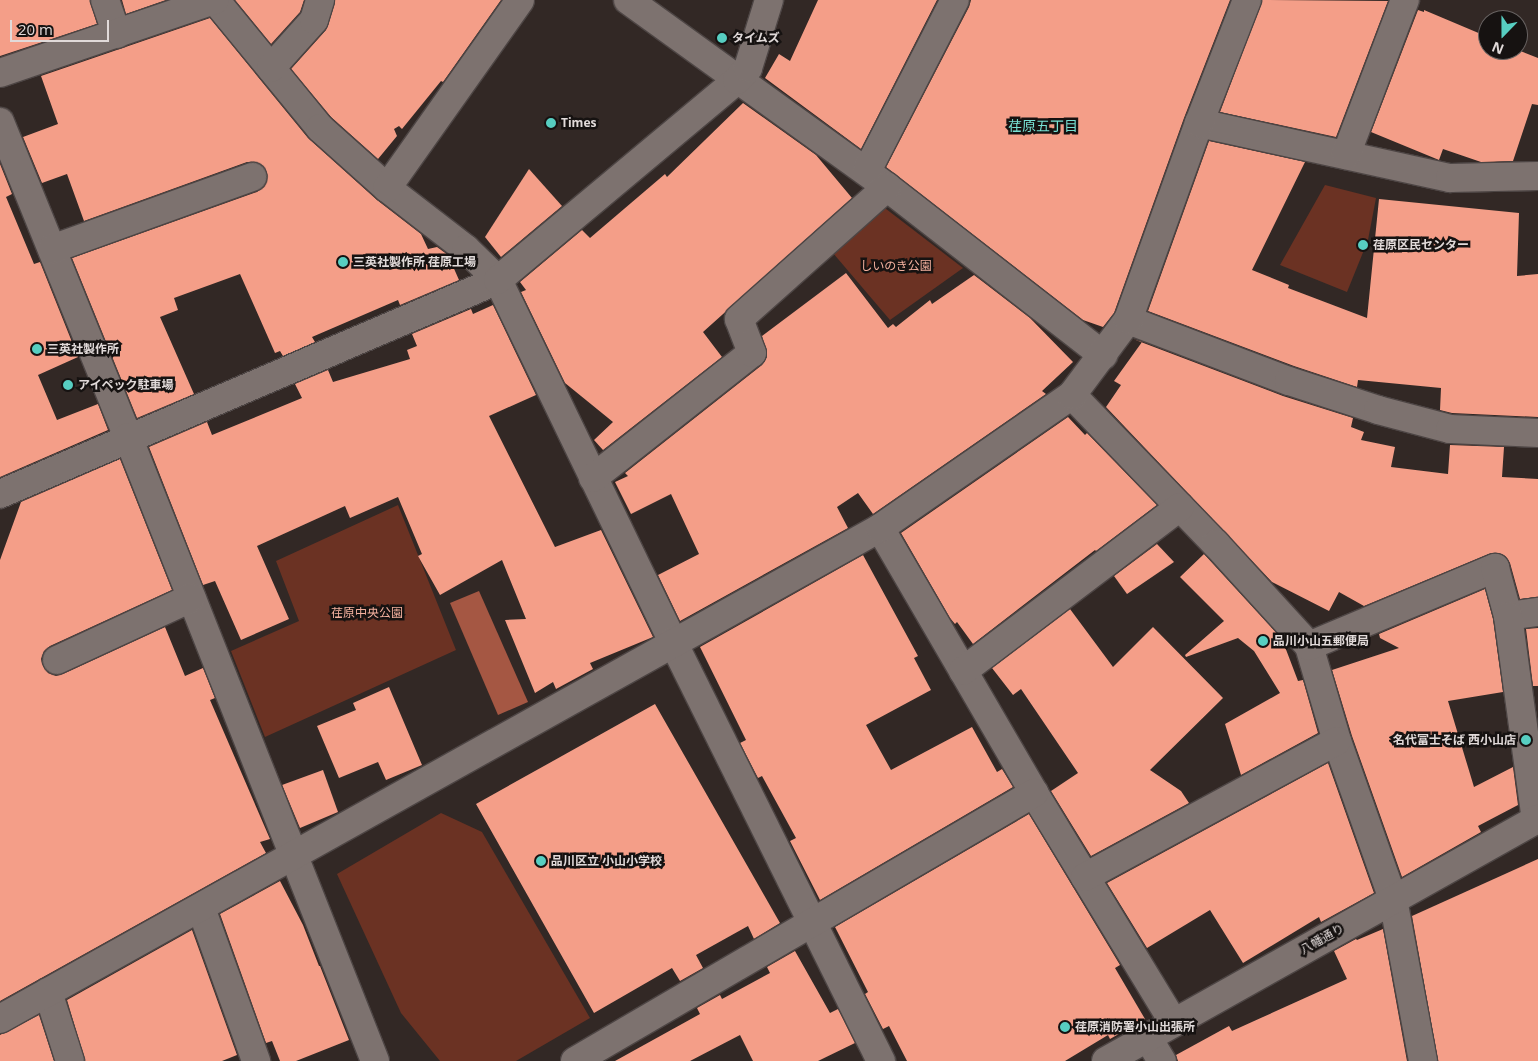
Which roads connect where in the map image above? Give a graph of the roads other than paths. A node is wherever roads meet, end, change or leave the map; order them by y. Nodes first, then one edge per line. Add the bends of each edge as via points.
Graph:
1 (105, 0) edge
2 (215, 0) edge
3 (320, 0) edge
4 (520, 0) edge
5 (628, 0) edge
6 (769, 0) edge
7 (955, 0) edge
8 (1248, 0) edge
9 (1405, 0) edge
10 (117, 34) junction
11 (271, 68) junction
12 (0, 73) edge
13 (737, 80) junction
14 (0, 122) edge
15 (1200, 123) junction
16 (1346, 155) junction
17 (1538, 176) edge
18 (252, 178) dead end
19 (877, 179) junction
20 (387, 188) junction
21 (52, 249) junction
22 (498, 280) junction
23 (1128, 320) junction
24 (1103, 355) junction
25 (1072, 395) junction
26 (1538, 433) edge
27 (128, 437) junction
28 (593, 478) junction
29 (0, 494) edge
30 (1180, 507) junction
31 (880, 528) junction
32 (192, 598) junction
33 (1538, 612) edge
34 (1508, 616) junction
35 (673, 642) junction
36 (1308, 646) junction
37 (57, 660) dead end
38 (963, 671) junction
39 (1337, 741) junction
40 (1034, 793) junction
41 (1537, 819) edge
42 (294, 857) junction
43 (1085, 876) junction
44 (1393, 899) junction
45 (201, 908) junction
46 (814, 923) junction
47 (48, 992) junction
48 (0, 1019) edge
49 (1174, 1023) junction
50 (1148, 1038) junction
51 (70, 1061) edge
52 (256, 1061) edge
53 (375, 1061) edge
54 (574, 1061) edge
55 (881, 1061) edge
56 (1106, 1061) edge
57 (1162, 1061) edge
58 (1423, 1061) edge

1 - 10 street
2 - 10 street
2 - 11 street
3 - 11 street via 314,20
4 - 20 street
5 - 13 street
6 - 13 street via 748,68
7 - 19 street
8 - 15 street
9 - 16 street
10 - 12 street
11 - 20 street via 320,128
13 - 19 street
13 - 22 street
14 - 21 street
15 - 16 street
15 - 23 street
16 - 17 street via 1450,178
18 - 21 street
19 - 24 street
19 - 28 street via 739,319 752,353
20 - 22 street via 466,249
21 - 27 street
22 - 27 street
22 - 28 street
23 - 24 street
23 - 26 street via 1289,381 1378,410 1450,429
24 - 25 street
25 - 30 street
25 - 31 street
27 - 29 street
27 - 32 street
28 - 35 street
30 - 36 street
30 - 38 street
31 - 35 street
31 - 38 street
32 - 37 street
32 - 42 street
33 - 34 street
34 - 36 street via 1495,568
34 - 41 street
35 - 42 street
35 - 46 street
36 - 39 street
38 - 40 street
39 - 43 street
39 - 44 street
40 - 43 street
40 - 46 street
41 - 44 street, 八幡通り
42 - 45 street
42 - 53 street
43 - 49 street
44 - 49 street, 八幡通り
44 - 58 street
45 - 47 street
45 - 52 street
46 - 54 street
46 - 55 street
47 - 48 street
47 - 51 street
49 - 50 street, 八幡通り
50 - 56 street, 八幡通り
50 - 57 street

